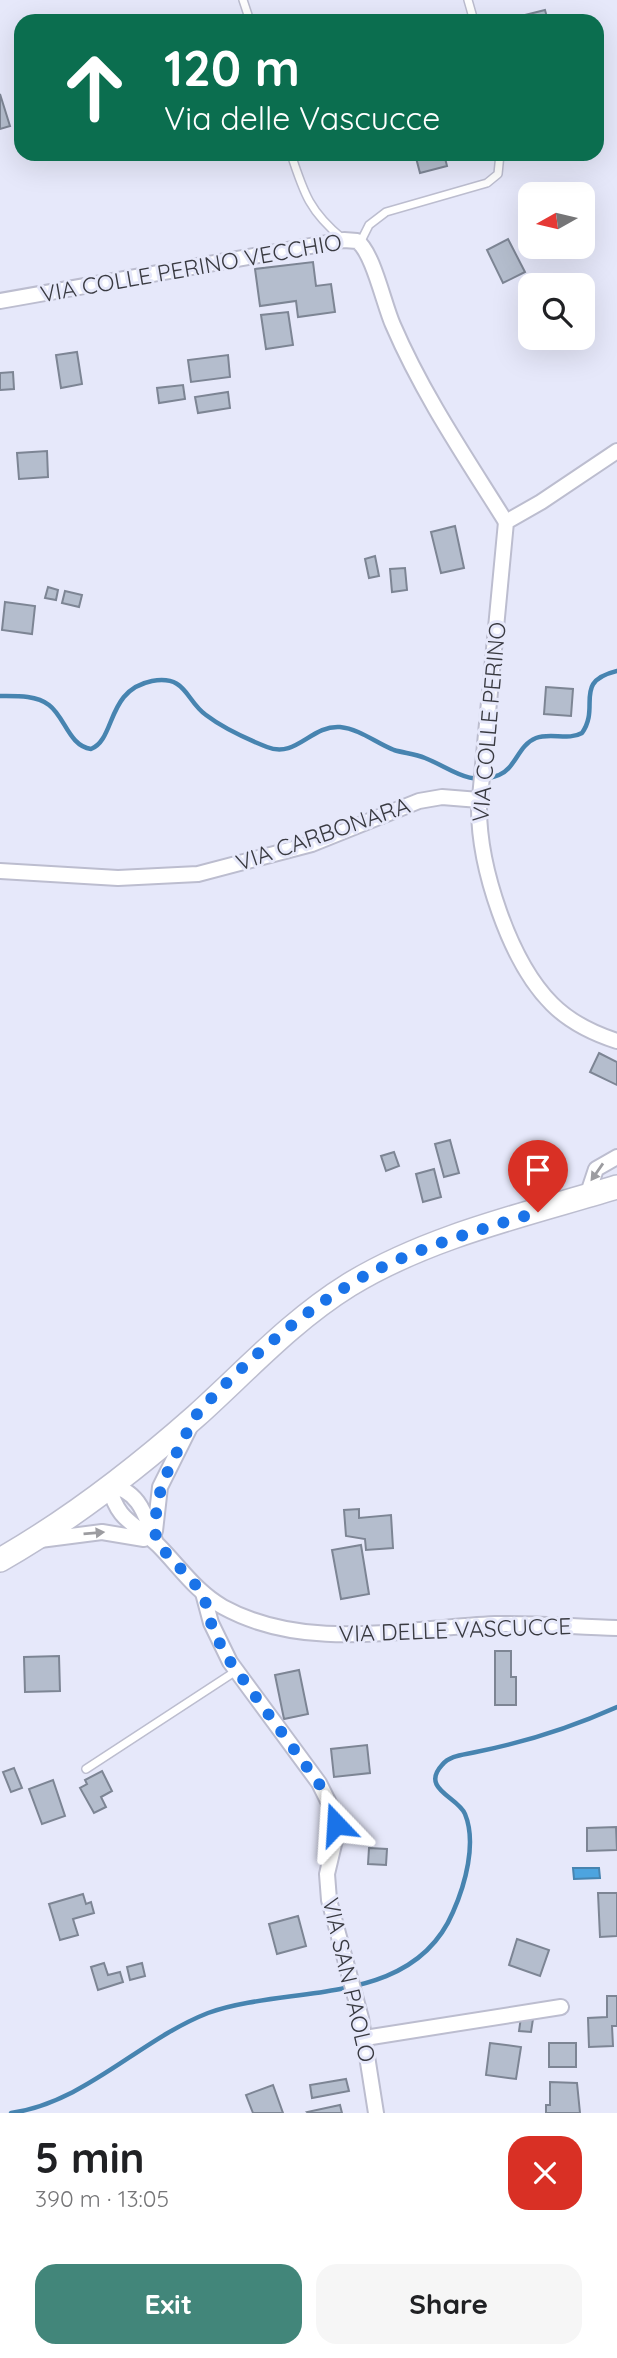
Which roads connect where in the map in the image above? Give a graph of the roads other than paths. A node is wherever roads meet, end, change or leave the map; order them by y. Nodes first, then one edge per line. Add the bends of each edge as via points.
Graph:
1 (293, 161) edge
2 (499, 161) edge
3 (344, 240) junction
4 (360, 243) junction
5 (0, 301) edge
6 (617, 451) edge
7 (506, 522) junction
8 (479, 797) junction
9 (0, 871) edge
10 (617, 1041) edge
11 (617, 1157) edge
12 (617, 1187) edge
13 (587, 1196) junction
14 (196, 1416) junction
15 (109, 1486) junction
16 (32, 1541) junction
17 (156, 1542) junction
18 (0, 1560) edge
19 (203, 1593) junction
20 (617, 1628) edge
21 (236, 1671) junction
22 (86, 1769) dead end
23 (561, 2007) dead end
24 (365, 2038) junction
25 (376, 2113) edge

1 - 3 lane via 318,218
2 - 4 lane via 498,174 487,183 386,212 369,225
3 - 4 street, VIA COLLE PERINO VECCHIO
3 - 5 street, VIA COLLE PERINO VECCHIO
4 - 7 street, VIA COLLE PERINO VECCHIO via 417,374
6 - 7 street
7 - 8 street, VIA COLLE PERINO
8 - 9 street, VIA CARBONARA via 426,799 312,844 198,874 103,878
8 - 10 street, VIA COLLE PERINO via 480,837 523,962 562,1013
11 -> 13 street via 596,1170
12 - 13 main road
13 - 14 main road via 438,1244 362,1277 276,1339
14 - 15 main road
14 - 17 street via 160,1487
15 - 16 main road
15 - 17 street, VIA DELLE VASCUCCE via 120,1514
15 - 17 street, VIA DELLE VASCUCCE via 134,1497
16 -> 17 street via 111,1532
16 - 18 main road
17 - 19 street, VIA DELLE VASCUCCE
19 - 20 street, VIA DELLE VASCUCCE via 254,1619 339,1635 493,1624
19 - 21 street, VIA SAN PAOLO via 216,1635
21 - 22 lane
21 - 24 street, VIA SAN PAOLO via 319,1783 333,1811 336,1836 327,1887
23 - 24 street
24 - 25 street, VIA SAN PAOLO

